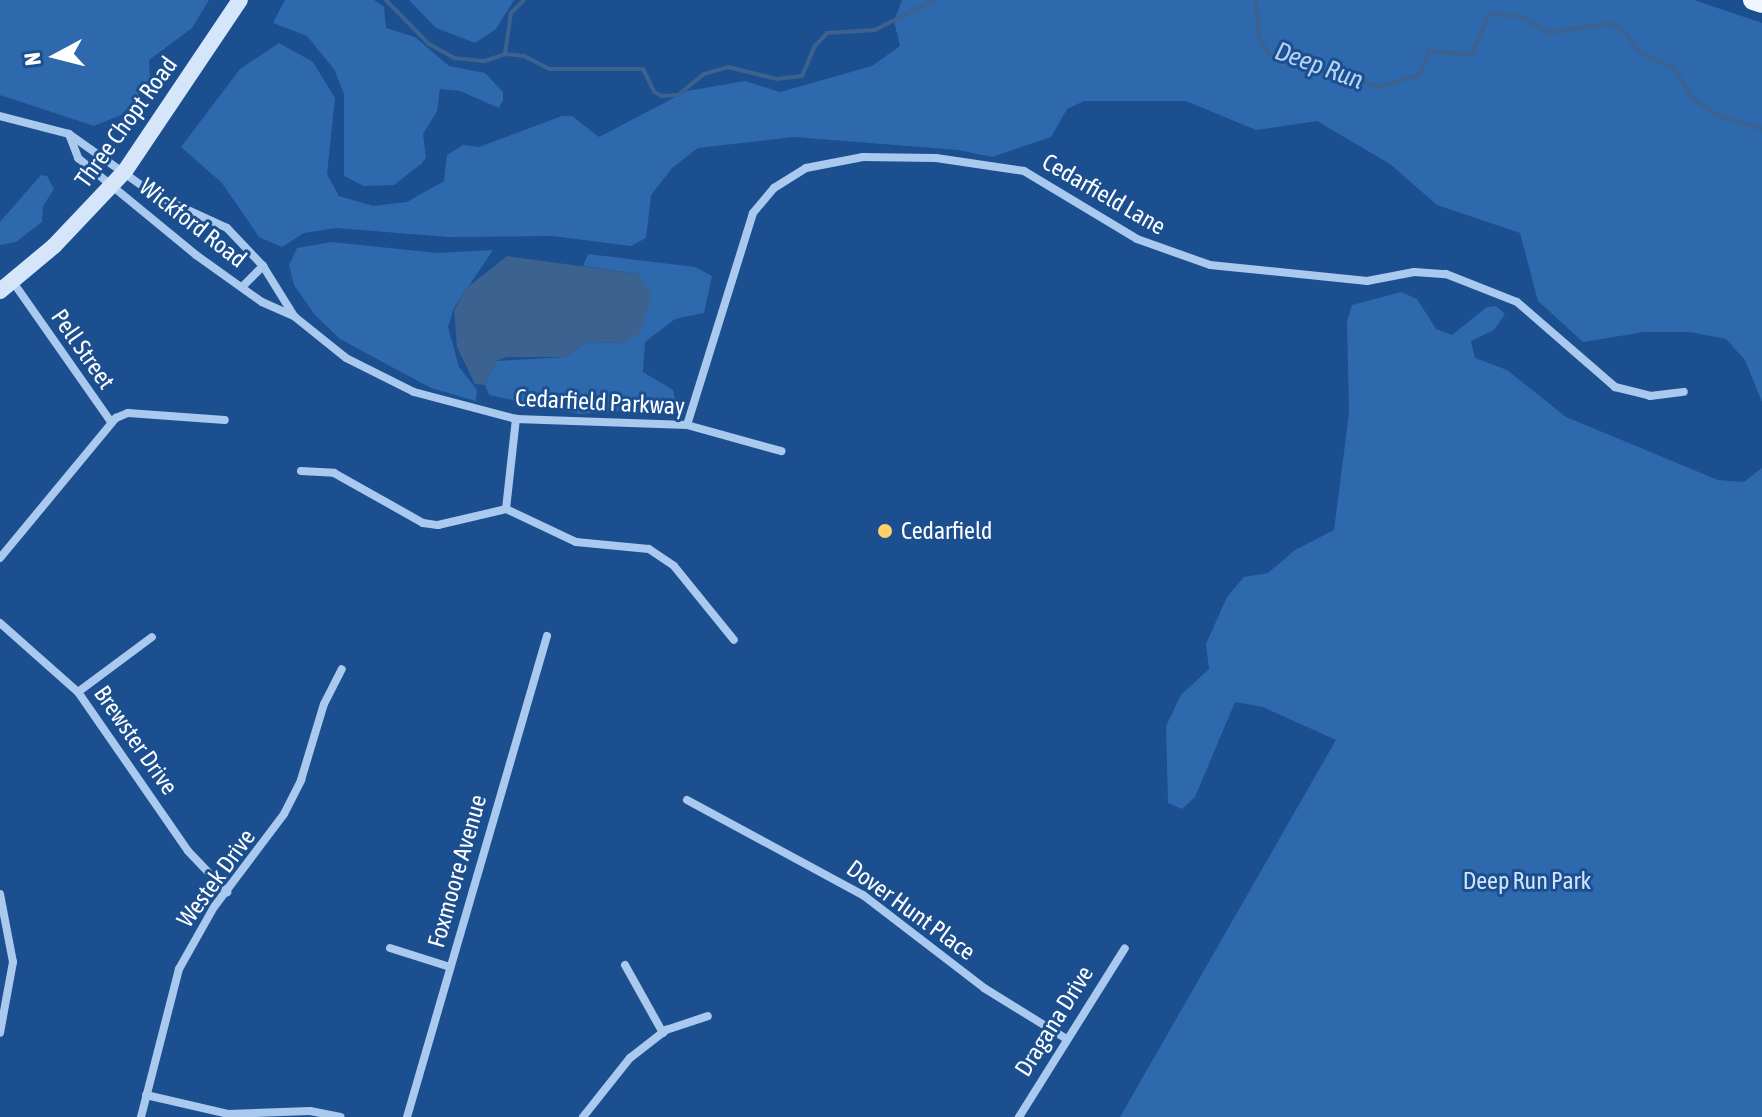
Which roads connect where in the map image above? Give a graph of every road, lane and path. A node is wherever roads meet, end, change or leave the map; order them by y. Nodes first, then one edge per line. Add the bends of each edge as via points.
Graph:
1 (240, 0) edge
2 (1753, 0) edge
3 (1762, 3) edge
4 (0, 116) edge
5 (69, 134) junction
6 (125, 171) junction
7 (113, 185) junction
8 (263, 266) junction
9 (6, 287) edge
10 (242, 287) junction
11 (295, 317) junction
12 (1684, 392) dead end
13 (516, 419) junction
14 (225, 420) dead end
15 (111, 422) junction
16 (687, 425) junction
17 (781, 451) dead end
18 (301, 471) dead end
19 (506, 509) junction
20 (0, 558) edge
21 (0, 623) edge
22 (547, 636) dead end
23 (152, 637) dead end
24 (734, 640) dead end
25 (342, 669) dead end
26 (78, 692) junction
27 (687, 800) dead end
28 (227, 892) junction
29 (0, 894) edge
30 (390, 948) dead end
31 (1125, 948) dead end
32 (625, 965) dead end
33 (450, 967) junction
34 (708, 1016) dead end
35 (0, 1033) edge
36 (663, 1033) junction
37 (1065, 1038) junction
38 (146, 1095) junction
39 (141, 1117) edge
40 (340, 1117) edge
41 (407, 1117) edge
42 (583, 1117) edge
43 (1019, 1117) edge

1 - 6 main road, Three Chopt Road
2 - 3 main road
4 - 5 street, Wickford Road
5 - 6 street, Wickford Road
5 - 7 street, Wickford Road via 78,158
6 - 7 main road, Three Chopt Road
6 - 8 street, Wickford Road via 155,195 227,228
7 - 9 main road, Three Chopt Road
7 - 10 street, Wickford Road
8 - 10 street, Wickford Road
8 - 11 street, Cedarfield Parkway
9 - 15 street, Pell Street
10 - 11 street, Cedarfield Parkway
11 - 13 street, Cedarfield Parkway via 346,358 401,386 441,402
12 - 16 street, Cedarfield Lane via 1650,396 1615,387 1517,302 1446,274 1414,272 1367,281 1210,265 1137,239 1024,171 936,158 863,157 806,168 774,188 753,213
13 - 16 street, Cedarfield Parkway
13 - 19 street
14 - 15 street, Pell Street via 128,413
15 - 20 street
16 - 17 street, Cedarfield Parkway
18 - 19 street via 334,473 423,523 455,523
19 - 24 street via 576,542 637,546 663,556
21 - 26 street, Brewster Drive
22 - 33 street, Foxmoore Avenue
23 - 26 street
25 - 28 street, Westek Drive via 324,704 292,799
26 - 28 street, Brewster Drive via 188,851
27 - 37 street, Dover Hunt Place via 863,895 984,988
28 - 38 street, Westek Drive via 179,969
29 - 35 street via 13,962
30 - 33 street
31 - 37 street, Dragana Drive
32 - 36 street
33 - 41 street, Foxmoore Avenue
34 - 36 street
36 - 42 street via 608,1080
37 - 43 street, Dragana Drive
38 - 39 street, Westek Drive
38 - 40 street via 228,1114 310,1111

